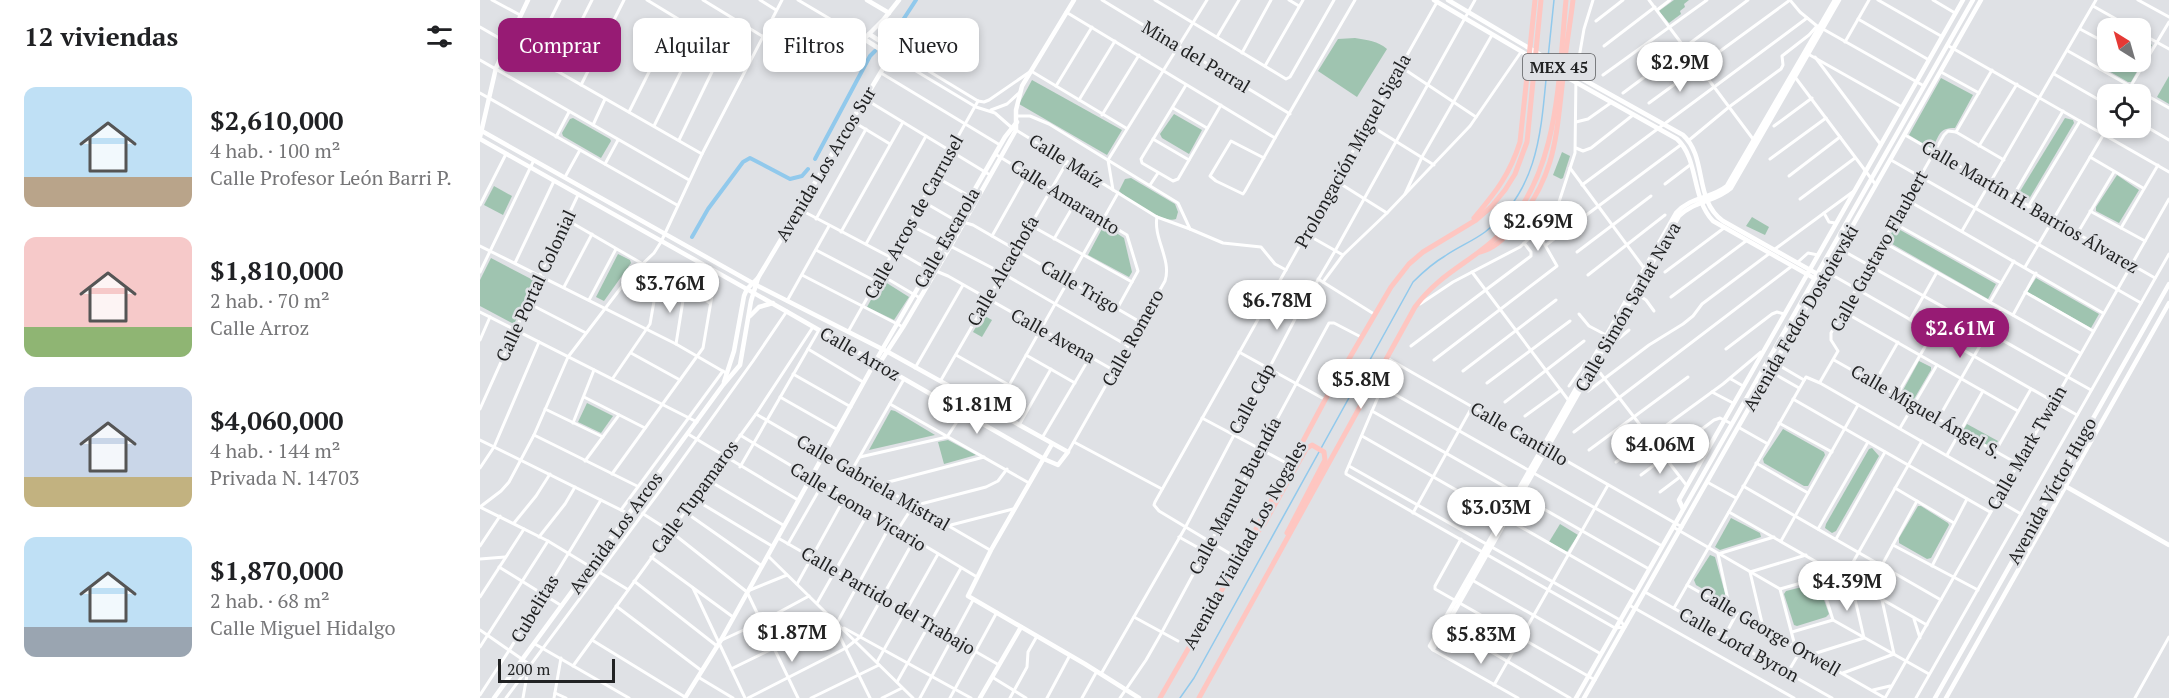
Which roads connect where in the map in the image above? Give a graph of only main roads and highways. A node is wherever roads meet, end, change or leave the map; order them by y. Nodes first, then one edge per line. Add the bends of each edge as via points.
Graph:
1 (1535, 0) edge
2 (1541, 0) edge
3 (1566, 0) edge
4 (1573, 0) edge
5 (1468, 225) junction
6 (1479, 252) junction
7 (1377, 375) junction
8 (1385, 380) road end
9 (1247, 546) junction
10 (1277, 556) junction
11 (1160, 698) edge
12 (1198, 698) edge

1 - 5 highway via 1524,121 1513,165
2 - 5 highway, Avenida Vialidad Los Nogales / MEX 45 via 1529,122 1521,160 1491,207
3 - 6 highway, Avenida Vialidad Los Nogales / MEX 45 via 1548,150 1541,171 1505,229
4 - 6 highway via 1562,71 1558,135 1544,181 1511,231
5 - 9 highway, Avenida Vialidad Los Nogales / MEX 45 via 1432,245 1409,264 1391,287
6 - 7 highway, Avenida Vialidad Los Nogales / MEX 45 via 1436,282 1415,307
7 - 8 highway
7 - 10 highway, Avenida Vialidad Los Nogales / MEX 45
9 - 10 highway via 1264,524 1306,448 1312,445 1324,452 1325,460
9 - 11 highway, Avenida Vialidad Los Nogales / MEX 45
10 - 12 highway, Avenida Vialidad Los Nogales / MEX 45

